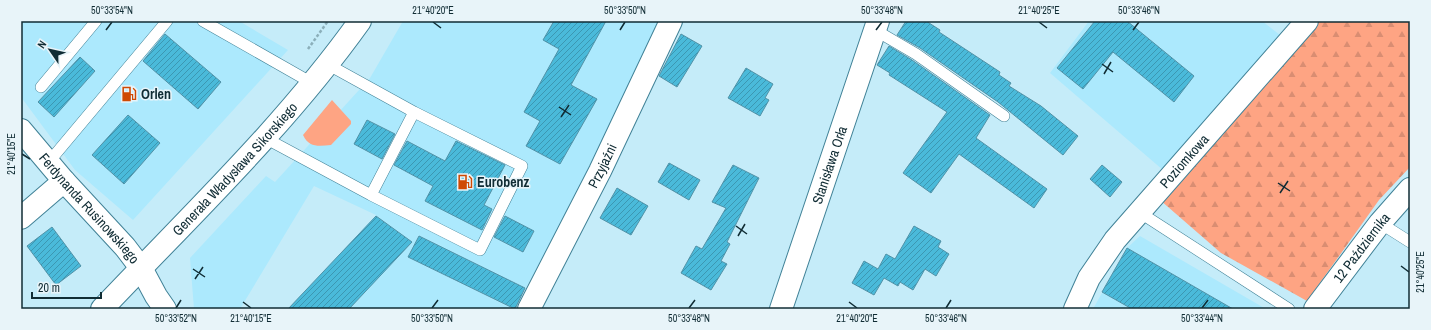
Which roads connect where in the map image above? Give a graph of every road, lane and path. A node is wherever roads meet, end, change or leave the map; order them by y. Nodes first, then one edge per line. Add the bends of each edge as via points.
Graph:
1 (96, 21) edge
2 (167, 21) edge
3 (203, 21) edge
4 (360, 21) edge
5 (671, 21) edge
6 (1306, 21) edge
7 (877, 25) edge
8 (327, 64) junction
9 (312, 83) junction
10 (41, 87) dead end
11 (414, 112) junction
12 (1004, 116) dead end
13 (21, 130) edge
14 (265, 138) junction
15 (48, 163) junction
16 (64, 181) junction
17 (1410, 189) edge
18 (371, 195) junction
19 (1139, 212) junction
20 (21, 218) edge
21 (1380, 223) junction
22 (1410, 242) edge
23 (141, 268) junction
24 (102, 309) edge
25 (165, 309) edge
26 (529, 309) edge
27 (781, 309) edge
28 (1075, 309) edge
29 (1289, 309) edge
30 (1315, 309) edge

1 - 10 lane
2 - 15 lane
3 - 9 lane
4 - 8 street, Generała Władysława Sikorskiego
5 - 26 street, Przyjaźni via 600,171
6 - 19 street, Poziomkowa
7 - 12 lane
7 - 27 street, Stanisława Orła
8 - 9 street, Generała Władysława Sikorskiego
8 - 11 lane
9 - 14 street, Generała Władysława Sikorskiego
11 - 18 lane
11 - 18 lane via 522,166 480,250
13 - 15 street, Ferdynanda Rusinowskiego
14 - 18 lane
14 - 23 street, Generała Władysława Sikorskiego
15 - 16 street, Ferdynanda Rusinowskiego
16 - 20 street
16 - 23 street, Ferdynanda Rusinowskiego via 120,241
17 - 21 street, 12 Października
19 - 28 street, Poziomkowa via 1115,240 1089,278
19 - 29 lane
21 - 22 lane
21 - 30 street, 12 Października
23 - 24 street, Generała Władysława Sikorskiego
23 - 25 street, Ferdynanda Rusinowskiego

